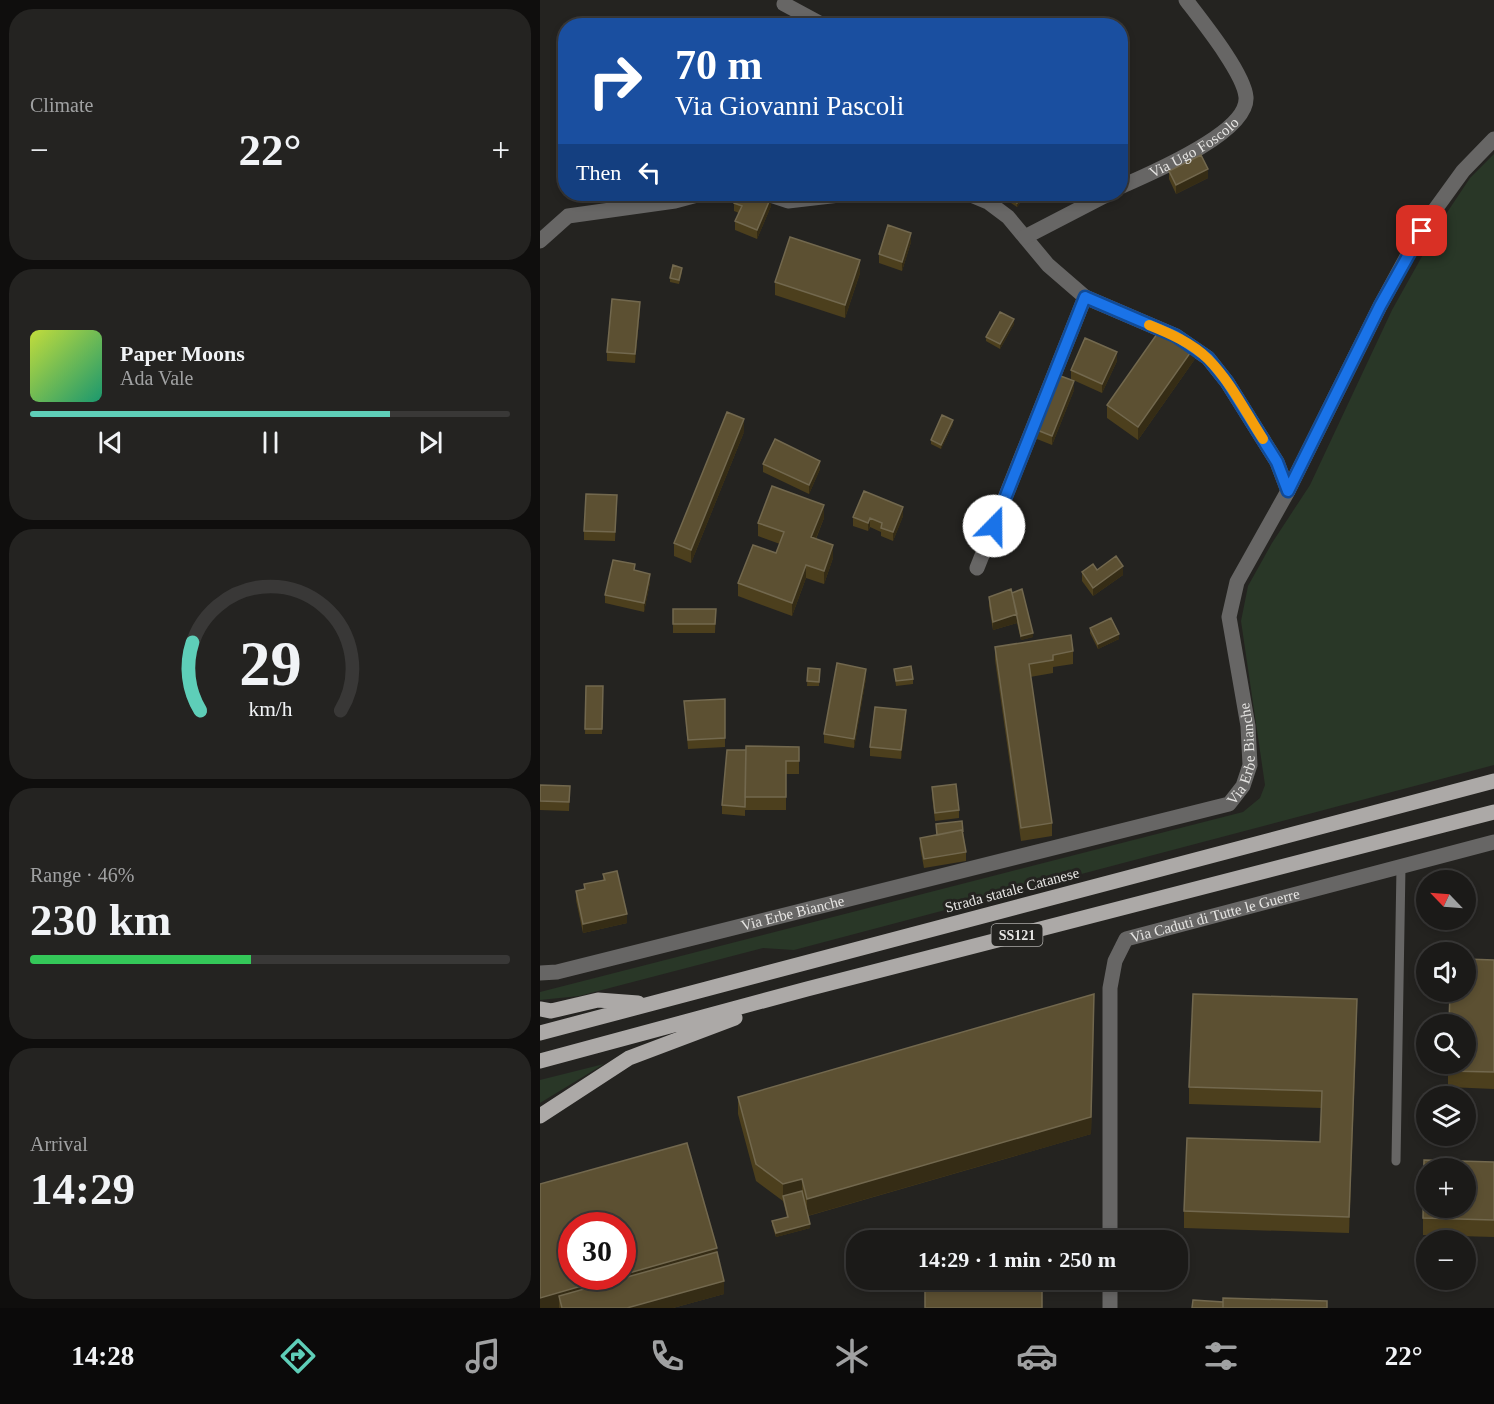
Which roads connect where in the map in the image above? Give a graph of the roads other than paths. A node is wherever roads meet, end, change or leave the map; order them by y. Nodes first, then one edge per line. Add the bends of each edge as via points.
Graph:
1 (1186, 0) edge
2 (784, 4) dead end
3 (810, 18) edge
4 (1494, 139) edge
5 (1128, 184) edge
6 (675, 201) edge
7 (991, 201) edge
8 (1094, 201) edge
9 (1025, 237) junction
10 (540, 241) edge
11 (1085, 297) junction
12 (1288, 491) junction
13 (977, 568) dead end
14 (1494, 781) edge
15 (1494, 812) edge
16 (1494, 842) edge
17 (1401, 867) junction
18 (540, 974) edge
19 (807, 989) junction
20 (650, 1004) junction
21 (540, 1009) edge
22 (540, 1033) edge
23 (540, 1061) edge
24 (540, 1116) edge
25 (1396, 1161) dead end
26 (1110, 1230) edge
27 (1110, 1290) edge
28 (1110, 1308) edge

1 - 5 street, Via Ugo Foscolo via 1244,84 1247,99 1228,129 1204,146
2 - 3 street
4 - 12 street, Via Erbe Bianche via 1463,171 1410,251
6 - 10 street via 568,216
7 - 9 street
8 - 9 street
9 - 11 street via 1048,265
11 - 12 street via 1176,336 1208,358 1277,462
11 - 13 street
12 - 18 street, Via Erbe Bianche via 1237,582 1229,616 1248,726 1250,765 1243,786 1229,804
14 - 20 main road, Strada statale Catanese / SS121
15 - 19 main road, SS121
16 - 17 street, Via Caduti di Tutte le Guerre
17 - 25 lane
17 - 26 street, Via Caduti di Tutte le Guerre via 1126,939 1115,961 1110,988
19 - 23 main road, SS121
19 - 24 main road via 629,1058
20 - 21 main road via 598,1000 550,1011
20 - 22 main road, Strada statale Catanese / SS121
27 - 28 street

